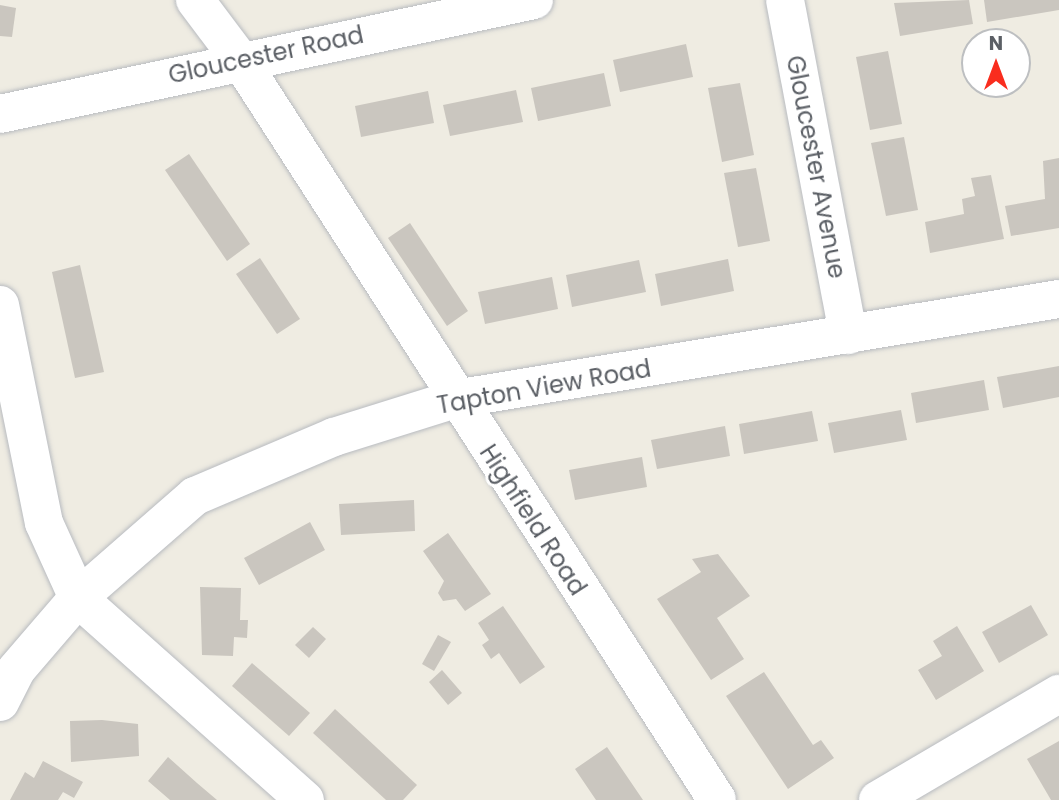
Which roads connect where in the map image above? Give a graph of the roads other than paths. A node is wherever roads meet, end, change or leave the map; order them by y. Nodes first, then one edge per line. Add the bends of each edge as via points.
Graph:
1 (195, 0) edge
2 (534, 0) edge
3 (785, 0) edge
4 (240, 60) junction
5 (0, 114) edge
6 (1059, 299) edge
7 (0, 305) edge
8 (848, 335) junction
9 (455, 400) junction
10 (78, 598) junction
11 (1059, 694) edge
12 (0, 702) edge
13 (305, 800) edge
14 (717, 800) edge
15 (878, 800) edge

1 - 4 street, Highfield Road
2 - 4 street, Gloucester Road
3 - 8 street, Gloucester Avenue
4 - 5 street, Gloucester Road
4 - 9 street, Highfield Road
6 - 8 street, Tapton View Road
7 - 10 street via 44,523
8 - 9 street, Tapton View Road
9 - 10 street, Tapton View Road via 334,437 195,496
9 - 14 street, Highfield Road
10 - 12 street, Tapton View Road via 16,670
10 - 13 street
11 - 15 street

